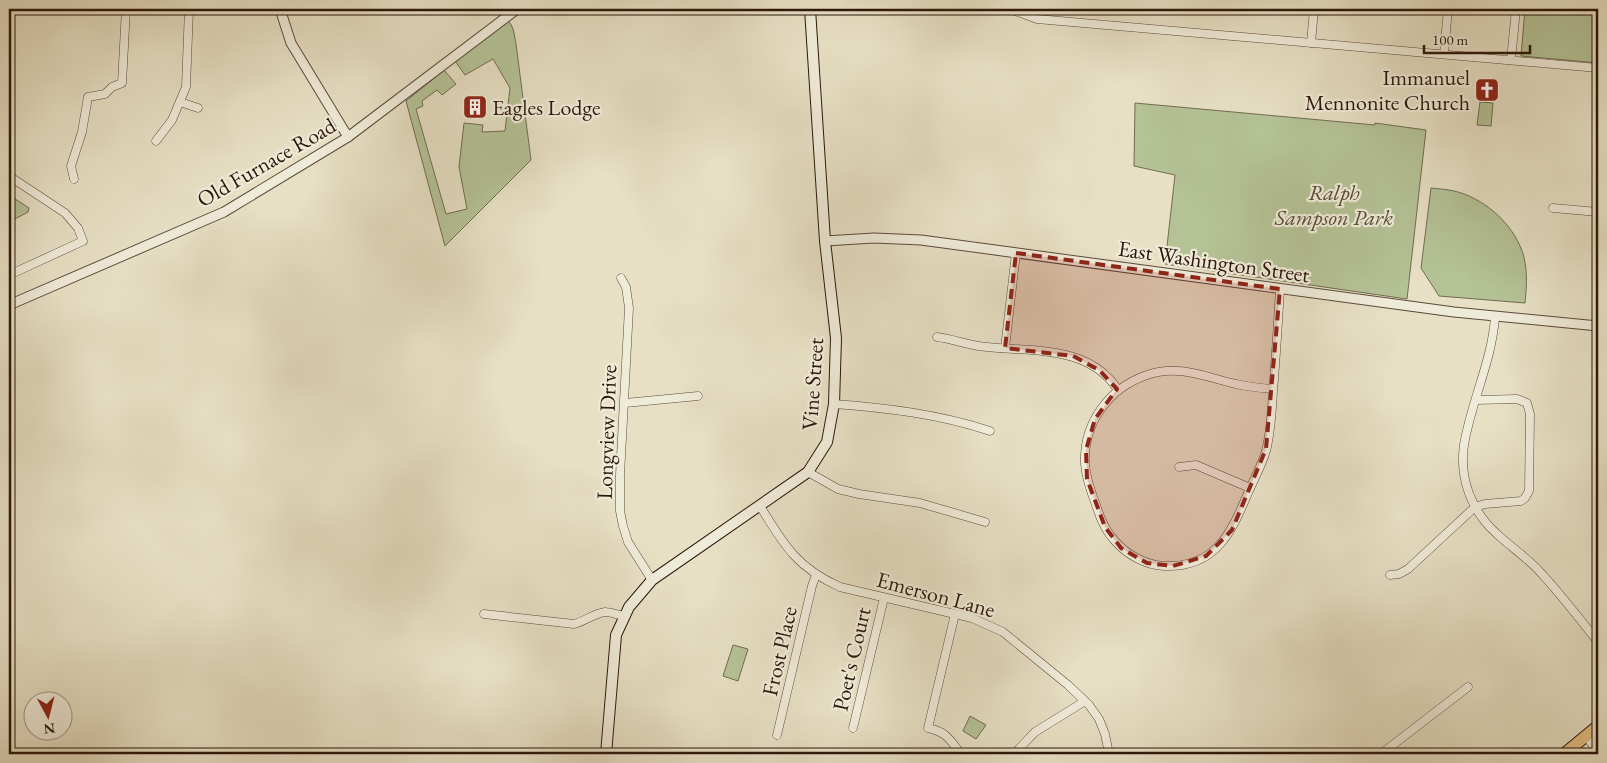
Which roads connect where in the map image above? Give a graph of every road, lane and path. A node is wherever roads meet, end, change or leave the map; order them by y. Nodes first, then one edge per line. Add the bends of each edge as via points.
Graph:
1 (126, 9) edge
2 (189, 9) edge
3 (280, 9) edge
4 (517, 9) edge
5 (810, 9) edge
6 (1010, 9) edge
7 (1314, 9) edge
8 (1448, 9) edge
9 (1516, 9) edge
10 (1311, 44) junction
11 (1444, 54) junction
12 (1511, 60) junction
13 (1598, 68) edge
14 (180, 102) junction
15 (198, 108) dead end
16 (348, 137) junction
17 (156, 141) dead end
18 (9, 176) edge
19 (74, 179) dead end
20 (1553, 208) dead end
21 (1598, 212) edge
22 (825, 241) junction
23 (1016, 253) junction
24 (9, 275) edge
25 (621, 278) dead end
26 (1280, 289) junction
27 (9, 305) edge
28 (1496, 317) junction
29 (1598, 326) edge
30 (937, 337) dead end
31 (1005, 348) junction
32 (1273, 389) junction
33 (1118, 390) junction
34 (698, 396) dead end
35 (1476, 400) junction
36 (625, 403) junction
37 (834, 404) junction
38 (990, 431) dead end
39 (1179, 467) dead end
40 (808, 472) junction
41 (1250, 488) junction
42 (760, 506) junction
43 (1475, 507) junction
44 (985, 522) dead end
45 (816, 575) junction
46 (1390, 575) dead end
47 (652, 580) junction
48 (884, 598) junction
49 (484, 614) dead end
50 (955, 614) junction
51 (625, 616) junction
52 (1598, 642) edge
53 (1468, 687) dead end
54 (1085, 701) junction
55 (1598, 726) edge
56 (853, 728) dead end
57 (777, 735) dead end
58 (1586, 736) junction
59 (1598, 752) edge
60 (606, 754) edge
61 (961, 754) edge
62 (1014, 754) edge
63 (1109, 754) edge
64 (1381, 754) edge
65 (1564, 754) edge

1 - 19 street via 122,83 105,94 88,96 82,132 71,166
2 - 14 street via 186,87
3 - 16 street via 291,43
4 - 16 street, Old Furnace Road
5 - 22 main road, Vine Street
6 - 10 street via 1036,19
7 - 10 street
8 - 11 street
9 - 12 street
10 - 11 street
11 - 12 street
12 - 13 street
14 - 15 street
14 - 17 street via 172,120
16 - 27 street, Old Furnace Road via 224,212
18 - 24 street via 73,220 83,241
20 - 21 street
22 - 23 street, East Washington Street via 910,239
22 - 37 main road, Vine Street via 836,338
23 - 26 street, East Washington Street
23 - 31 street
25 - 36 street, Longview Drive via 630,308
26 - 28 street, East Washington Street
26 - 32 street
28 - 29 street, East Washington Street
28 - 35 street
30 - 31 street
31 - 33 street via 1078,358 1102,373
32 - 33 street via 1238,385 1177,370 1147,375
32 - 41 street via 1268,444
33 - 41 street via 1104,404 1092,426 1085,464 1088,484 1104,525 1125,550 1143,561 1161,566 1180,565 1202,558 1228,536
34 - 36 street
35 - 43 street via 1463,462 1465,481
35 - 43 street via 1517,399 1527,403 1530,414 1530,485 1521,501
36 - 47 street, Longview Drive via 621,518 630,546
37 - 38 street via 915,412
37 - 40 main road, Vine Street via 827,442
39 - 41 street via 1196,465
40 - 42 main road, Vine Street
40 - 44 street via 838,489 920,503
42 - 45 street, Emerson Lane via 795,558
42 - 47 main road, Vine Street
43 - 46 street via 1408,569
43 - 52 street via 1494,531 1542,575
45 - 48 street, Emerson Lane via 840,587
45 - 57 street, Frost Place
47 - 51 main road, Vine Street
48 - 50 street, Emerson Lane
48 - 56 street, Poet's Court
49 - 51 street via 574,624 607,612
50 - 54 street, Emerson Lane via 989,624 1003,632
50 - 61 street via 928,728 945,733
51 - 60 main road, Vine Street via 616,635
53 - 64 street
54 - 62 street via 1034,732
54 - 63 street, Emerson Lane via 1099,719
55 - 58 main road
58 - 59 street
58 - 65 main road

